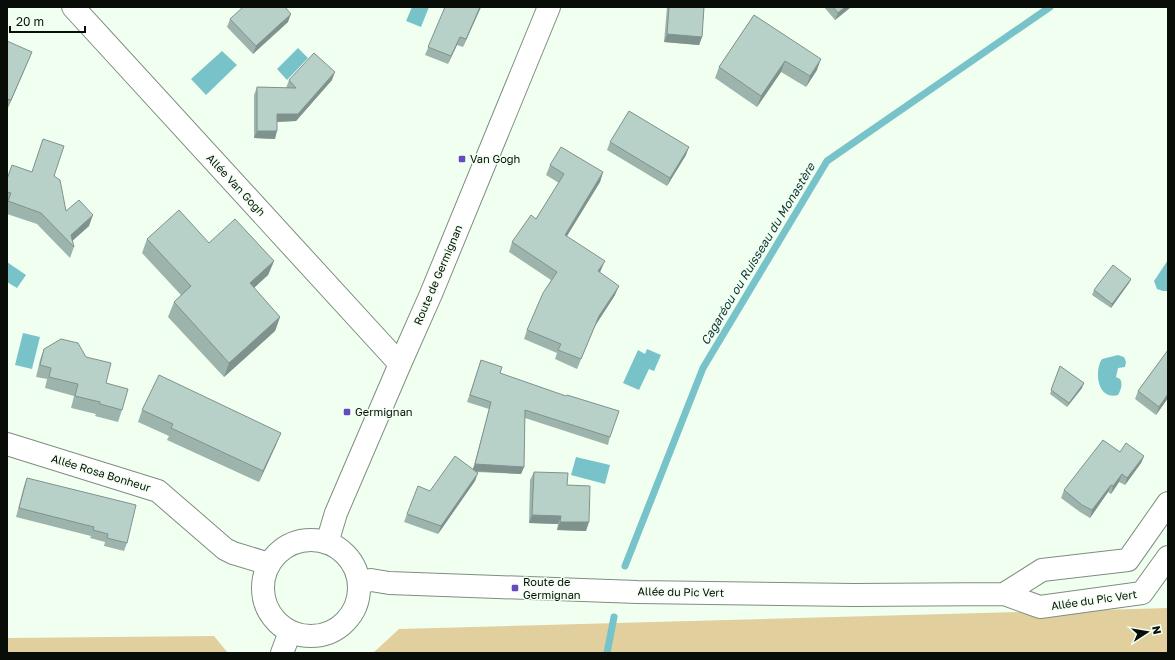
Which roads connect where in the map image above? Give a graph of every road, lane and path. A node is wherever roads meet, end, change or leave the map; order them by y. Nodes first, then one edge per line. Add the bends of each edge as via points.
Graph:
1 (73, 7) edge
2 (550, 7) edge
3 (400, 364) junction
4 (7, 444) edge
5 (1168, 504) edge
6 (327, 543) junction
7 (1168, 557) edge
8 (269, 564) junction
9 (359, 583) junction
10 (1004, 594) junction
11 (290, 632) junction
12 (282, 653) edge

1 - 3 street, Allée Van Gogh
2 - 3 street, Route de Germignan via 432,294
3 - 6 street, Route de Germignan via 336,513
4 - 8 street, Allée Rosa Bonheur via 158,491 224,549
5 - 10 street via 1128,560 1042,570
6 - 8 street via 310,540 294,543 280,551
6 - 9 street via 339,549 348,558
7 - 10 street, Allée du Pic Vert via 1142,593 1040,607
8 - 11 street via 264,579 263,595 268,610 277,623
9 - 10 street, Allée du Pic Vert via 371,580 660,592
9 - 11 street via 353,611 344,623 332,632 304,636
11 - 12 street

